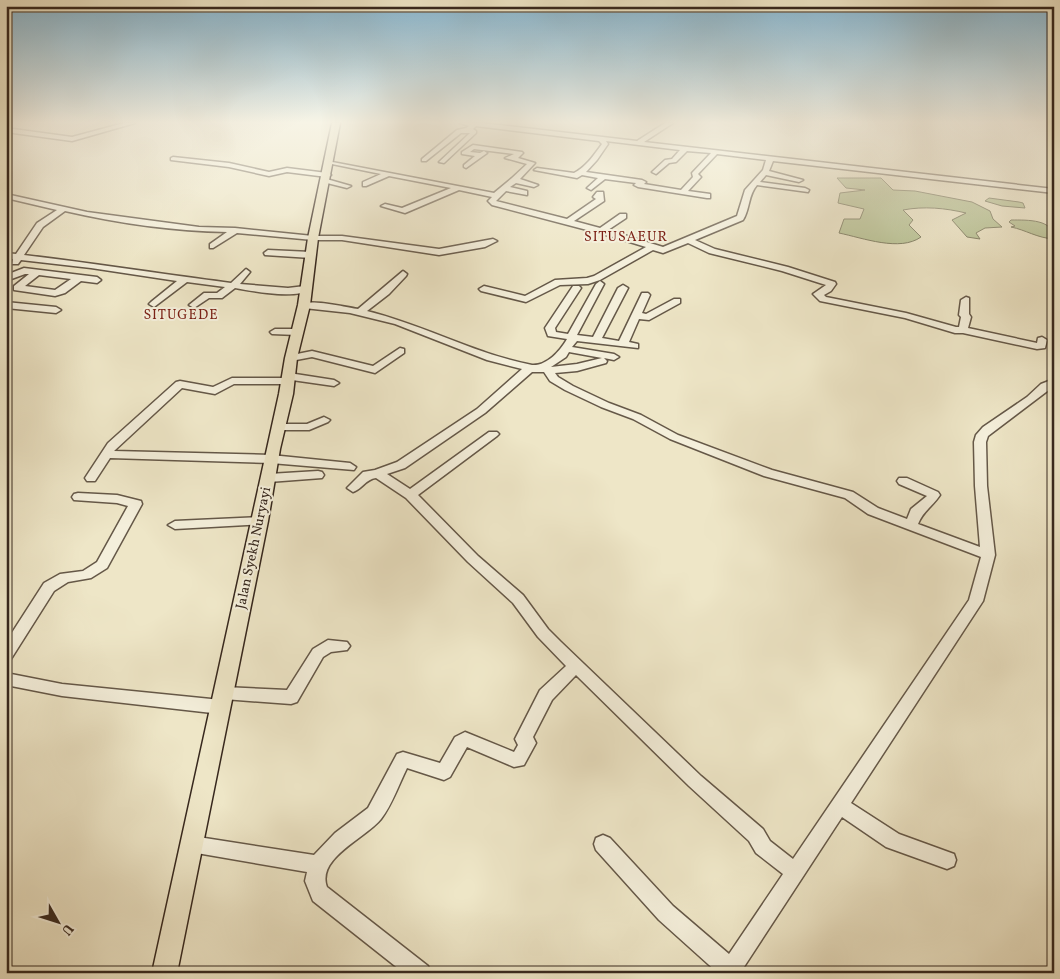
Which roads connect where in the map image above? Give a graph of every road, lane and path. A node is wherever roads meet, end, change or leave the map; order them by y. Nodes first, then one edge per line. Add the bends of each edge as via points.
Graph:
1 (244, 169) edge
2 (328, 169) edge
3 (526, 169) edge
4 (559, 169) edge
5 (584, 169) edge
6 (659, 169) edge
7 (698, 169) edge
8 (767, 169) edge
9 (858, 169) edge
10 (537, 170) joint
11 (618, 171) dead end
12 (327, 172) junction
13 (556, 172) junction
14 (656, 172) dead end
15 (764, 172) junction
16 (580, 173) junction
17 (388, 174) junction
18 (636, 174) dead end
19 (608, 177) junction
20 (515, 180) junction
21 (573, 180) dead end
22 (800, 180) dead end
23 (623, 181) junction
24 (670, 183) dead end
25 (755, 183) junction
26 (366, 184) dead end
27 (347, 186) dead end
28 (638, 186) junction
29 (689, 186) junction
30 (457, 188) junction
31 (504, 188) junction
32 (592, 188) dead end
33 (656, 188) junction
34 (712, 189) dead end
35 (1025, 189) junction
36 (805, 190) dead end
37 (1054, 191) edge
38 (631, 192) dead end
39 (683, 192) junction
40 (524, 193) dead end
41 (600, 194) dead end
42 (650, 195) dead end
43 (707, 196) dead end
44 (7, 197) edge
45 (494, 198) junction
46 (1026, 199) dead end
47 (385, 206) dead end
48 (63, 209) junction
49 (623, 216) dead end
50 (568, 222) junction
51 (235, 230) junction
52 (601, 231) junction
53 (313, 238) junction
54 (687, 240) junction
55 (493, 241) dead end
56 (213, 246) dead end
57 (652, 248) junction
58 (268, 253) dead end
59 (310, 255) junction
60 (6, 256) edge
61 (18, 257) junction
62 (76, 263) junction
63 (114, 269) junction
64 (38, 272) junction
65 (246, 272) dead end
66 (404, 274) dead end
67 (59, 275) junction
68 (6, 277) edge
69 (79, 278) junction
70 (186, 279) junction
71 (97, 280) junction
72 (600, 284) dead end
73 (234, 285) junction
74 (87, 287) dead end
75 (576, 288) dead end
76 (623, 288) dead end
77 (484, 289) dead end
78 (37, 292) junction
79 (645, 295) dead end
80 (305, 297) junction
81 (966, 300) dead end
82 (677, 301) dead end
83 (154, 304) dead end
84 (6, 305) edge
85 (194, 305) dead end
86 (56, 310) dead end
87 (358, 314) junction
88 (636, 314) junction
89 (963, 330) junction
90 (275, 332) dead end
91 (297, 332) junction
92 (572, 337) junction
93 (596, 340) junction
94 (1042, 340) dead end
95 (566, 349) junction
96 (400, 351) dead end
97 (614, 357) dead end
98 (291, 358) junction
99 (602, 361) dead end
100 (538, 370) junction
101 (288, 379) junction
102 (334, 382) dead end
103 (1051, 386) edge
104 (324, 420) dead end
105 (279, 427) junction
106 (493, 434) dead end
107 (106, 454) junction
108 (272, 459) junction
109 (310, 463) junction
110 (350, 467) dead end
111 (378, 474) junction
112 (91, 478) dead end
113 (269, 478) junction
114 (903, 480) dead end
115 (353, 488) dead end
116 (410, 495) junction
117 (78, 497) dead end
118 (260, 522) junction
119 (175, 526) dead end
120 (911, 526) junction
121 (988, 555) junction
122 (342, 646) dead end
123 (6, 655) edge
124 (576, 666) junction
125 (6, 680) edge
126 (223, 700) junction
127 (840, 805) junction
128 (192, 844) junction
129 (603, 844) dead end
130 (947, 860) dead end
131 (318, 865) junction
132 (796, 872) junction
133 (729, 971) edge
134 (164, 973) edge
135 (422, 973) edge

1 - 12 street via 269,174 287,170
2 - 12 main road, Jalan Syekh Nuryayi
3 - 20 street
4 - 13 street
5 - 16 street
6 - 14 street
7 - 29 street via 694,174 697,177
8 - 15 street
9 - 35 street
10 - 13 street
10 - 20 street via 532,181
11 - 19 street
12 - 17 street
12 - 27 street
12 - 53 main road, Jalan Syekh Nuryayi
13 - 16 street
15 - 22 street
15 - 25 street
16 - 19 street
16 - 21 street
17 - 26 street
17 - 30 street
18 - 23 street
19 - 23 street
19 - 32 street
20 - 31 street
23 - 28 street via 642,182
24 - 29 street
25 - 36 street
25 - 54 street via 749,190 740,218
28 - 33 street
28 - 38 street
29 - 34 street
29 - 39 street
30 - 45 street
30 - 47 street via 402,211
31 - 40 street
31 - 45 street
33 - 39 street
33 - 42 street
35 - 37 street
35 - 46 street
39 - 43 street
41 - 50 street via 598,197 601,199
44 - 48 street
45 - 50 street
48 - 51 street via 199,229
48 - 61 street via 40,225
49 - 52 street
50 - 52 street
51 - 53 street
51 - 56 street
52 - 57 street
53 - 55 street via 345,238 445,252
53 - 59 main road, Jalan Syekh Nuryayi
54 - 57 street via 666,250
54 - 89 street via 712,251 786,268 832,284 818,294 822,299
57 - 77 street via 597,278 558,282 528,299
58 - 59 street
59 - 80 main road, Jalan Syekh Nuryayi
60 - 61 street
61 - 62 street
61 - 68 street
62 - 63 street
62 - 67 street
63 - 70 street
63 - 71 street
64 - 67 street
64 - 68 street via 22,271
64 - 78 street via 17,288
65 - 73 street
66 - 87 street
67 - 69 street
67 - 78 street
69 - 71 street
69 - 78 street via 60,292
70 - 73 street
70 - 83 street
71 - 74 street
72 - 92 street
73 - 80 street
73 - 85 street via 218,296 207,296
75 - 92 street via 550,328 551,334
76 - 93 street
79 - 88 street
80 - 87 street
80 - 91 main road, Jalan Syekh Nuryayi
81 - 89 street
82 - 88 street via 646,318
84 - 86 street
87 - 100 street via 411,326 507,364
88 - 93 street via 628,345
89 - 94 street via 1037,346 1041,346
90 - 91 street
91 - 98 main road, Jalan Syekh Nuryayi
92 - 93 street
92 - 95 street
95 - 97 street
95 - 100 street
96 - 98 street via 375,370 312,354
98 - 101 main road, Jalan Syekh Nuryayi
99 - 100 street via 583,367
100 - 111 street via 401,465
100 - 120 street via 674,437 784,478 842,493 868,509
101 - 102 street
101 - 105 main road, Jalan Syekh Nuryayi
101 - 107 street via 232,381 215,391 175,380
103 - 121 street via 982,435 981,486
104 - 105 street via 309,427
105 - 108 main road, Jalan Syekh Nuryayi
106 - 116 street
107 - 108 street
107 - 112 street
108 - 109 street
108 - 113 main road, Jalan Syekh Nuryayi
109 - 110 street
109 - 113 street via 312,475
111 - 115 street via 367,475
111 - 116 street
113 - 118 main road, Jalan Syekh Nuryayi
114 - 120 street via 934,495 916,512
116 - 124 street via 518,599 543,633
117 - 123 street via 117,498 136,504 102,565 86,575 65,578 49,587
118 - 119 street
118 - 126 main road, Jalan Syekh Nuryayi
120 - 121 street
121 - 127 street via 976,601
122 - 126 street via 328,646 318,652 291,697
124 - 131 street via 546,695 523,738 528,743 518,760 465,739 444,772 403,759 374,814 342,839
124 - 132 street via 756,835 763,847
125 - 126 street via 62,690
126 - 128 main road, Jalan Syekh Nuryayi
127 - 130 street via 893,841
127 - 132 street
128 - 131 street
128 - 134 main road, Jalan Syekh Nuryayi
129 - 133 street via 666,913
131 - 135 street via 315,881 320,894
132 - 133 street

